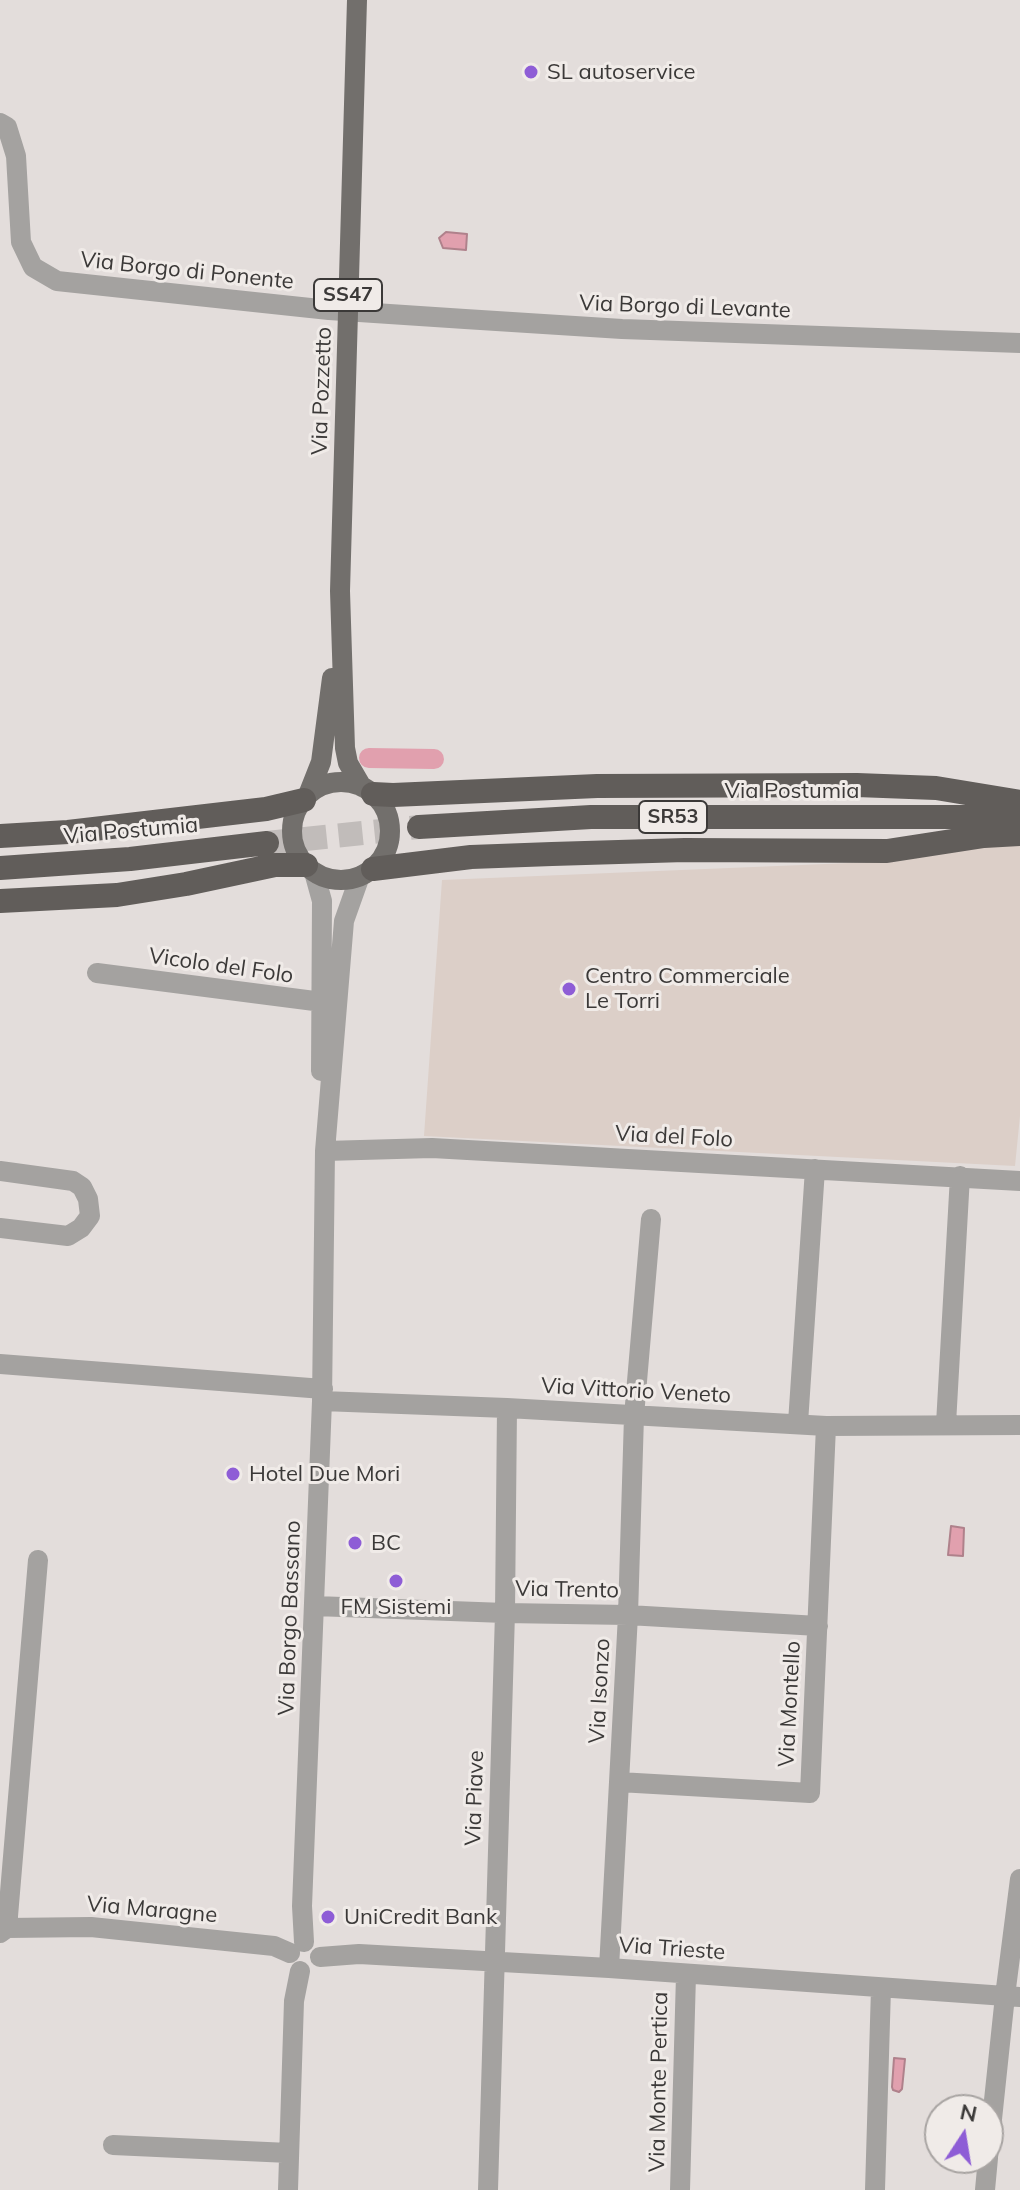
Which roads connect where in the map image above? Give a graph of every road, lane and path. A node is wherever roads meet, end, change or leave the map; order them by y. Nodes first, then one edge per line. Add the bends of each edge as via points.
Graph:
1 (357, 0) edge
2 (0, 123) edge
3 (348, 310) junction
4 (1020, 343) edge
5 (340, 591) junction
6 (368, 790) junction
7 (306, 797) junction
8 (1020, 802) edge
9 (1020, 817) edge
10 (419, 827) tunnel mouth
11 (1020, 834) edge
12 (0, 836) edge
13 (267, 843) tunnel mouth
14 (0, 868) edge
15 (310, 868) junction
16 (366, 872) junction
17 (0, 901) edge
18 (97, 973) dead end
19 (329, 1003) junction
20 (325, 1151) junction
21 (815, 1169) junction
22 (0, 1171) edge
23 (960, 1176) junction
24 (1020, 1181) edge
25 (651, 1219) dead end
26 (0, 1228) edge
27 (0, 1364) edge
28 (322, 1395) junction
29 (507, 1408) junction
30 (634, 1416) junction
31 (798, 1423) junction
32 (946, 1424) junction
33 (1020, 1425) edge
34 (826, 1426) junction
35 (38, 1560) dead end
36 (315, 1606) junction
37 (505, 1613) junction
38 (628, 1615) junction
39 (818, 1626) junction
40 (619, 1782) junction
41 (1020, 1879) edge
42 (2, 1929) edge
43 (297, 1948) junction
44 (320, 1957) junction
45 (493, 1963) junction
46 (609, 1968) junction
47 (300, 1971) junction
48 (686, 1975) junction
49 (881, 1988) junction
50 (1012, 1996) edge
51 (997, 2094) edge
52 (113, 2145) dead end
53 (289, 2153) junction
54 (288, 2190) edge
55 (488, 2190) edge
56 (680, 2190) edge
57 (875, 2190) edge

1 - 3 main road, Via Pozzetto / SS47
2 - 3 street, Via Borgo di Ponente via 7,127 16,156 21,242 33,267 57,281
3 - 4 street, Via Borgo di Levante via 622,329
3 - 5 main road, Via Pozzetto / SS47
5 - 6 main road, Via Pozzetto / SS47 via 345,748 348,763
5 - 7 main road, Via Pozzetto / SS47 via 327,727 321,762
6 - 7 main road via 340,782
6 - 8 highway via 393,795 597,786 857,785 936,788
6 - 16 main road, Via Borgo Bassano / SS47 via 382,804 390,831 382,858
7 - 12 highway via 266,809
7 - 15 main road, Via Borgo Bassano / SS47 via 293,825 298,853
9 - 10 highway, Via Postumia / SR53 via 591,817
11 - 16 highway via 887,851 471,857
13 - 14 highway, Via Postumia
15 - 16 main road via 331,879
15 - 17 highway via 275,865 117,895
15 - 19 street, Via Borgo Bassano via 322,901
16 - 19 street, Via Borgo Bassano via 344,921
18 - 19 street, Vicolo del Folo
19 - 20 street, Via Borgo Bassano
20 - 21 street, Via del Folo via 434,1148
20 - 28 street, Via Borgo Bassano
21 - 23 street, Via del Folo
21 - 31 street
22 - 26 street via 73,1181 88,1199 90,1216 68,1236
23 - 24 street, Via del Folo
23 - 32 street
25 - 30 street, Via Isonzo
27 - 28 street, Via Vittorio Veneto
28 - 29 street, Via Vittorio Veneto
28 - 36 street, Via Borgo Bassano
29 - 30 street, Via Vittorio Veneto
29 - 37 street, Via Piave
30 - 31 street, Via Vittorio Veneto
30 - 38 street, Via Isonzo
31 - 34 street, Via Vittorio Veneto
32 - 33 street, Via Vittorio Veneto
32 - 34 street, Via Vittorio Veneto
34 - 39 street, Via Montello
35 - 42 street, Via Maragne
36 - 37 street, Via Trento
36 - 43 street, Via Borgo Bassano
37 - 38 street, Via Trento
37 - 45 street, Via Piave
38 - 39 street, Via Trento
38 - 40 street, Via Isonzo
39 - 40 street, Via Montello via 810,1793
40 - 46 street, Via Isonzo
41 - 50 street
42 - 43 street, Via Maragne via 91,1927
43 - 44 street via 316,1948
43 - 47 street via 290,1962
44 - 45 street, Via Trieste
44 - 47 street via 314,1969
45 - 46 street, Via Trieste
45 - 55 street, Via Piave
46 - 48 street, Via Trieste
47 - 53 street via 294,2001
48 - 49 street, Via Trieste
48 - 56 street, Via Monte Pertica
49 - 50 street, Via Trieste
49 - 57 street
50 - 51 street
52 - 53 street
53 - 54 street

